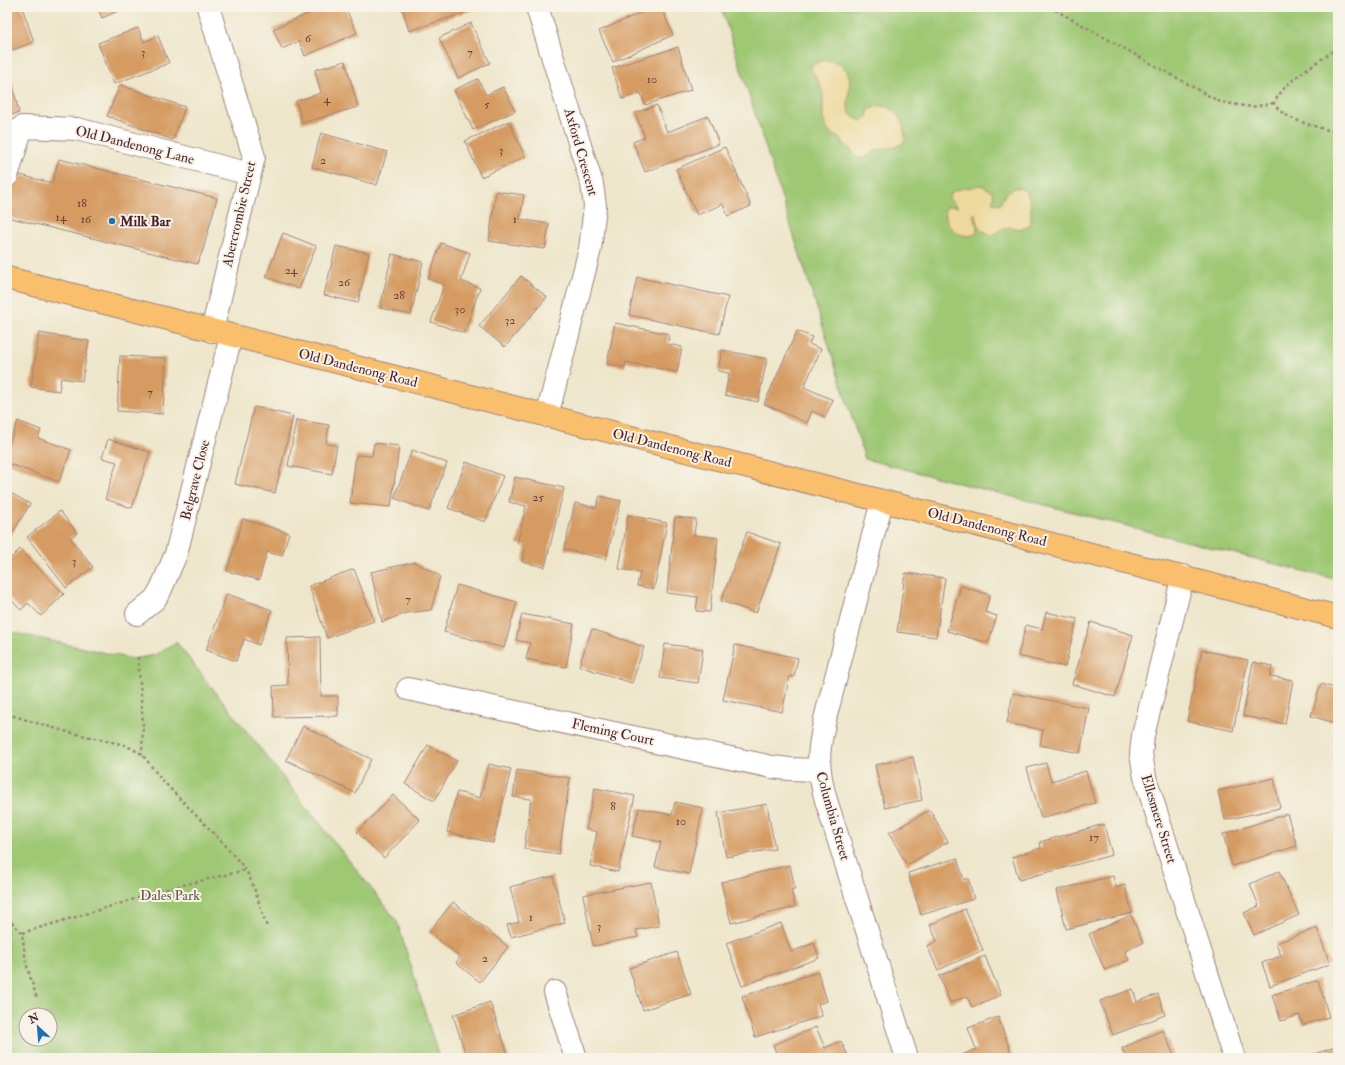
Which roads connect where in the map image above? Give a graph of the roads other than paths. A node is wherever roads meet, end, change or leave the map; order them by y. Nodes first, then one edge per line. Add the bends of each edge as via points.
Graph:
1 (208, 7) edge
2 (537, 7) edge
3 (250, 174) junction
4 (7, 176) edge
5 (7, 278) edge
6 (222, 333) junction
7 (547, 416) junction
8 (882, 501) junction
9 (1183, 576) junction
10 (137, 614) dead end
11 (1338, 617) edge
12 (408, 689) dead end
13 (818, 770) junction
14 (556, 992) dead end
15 (576, 1058) edge
16 (907, 1058) edge
17 (1234, 1058) edge

1 - 3 street, Abercrombie Street via 254,157
2 - 7 street, Axford Crescent via 592,184 595,206 590,249
3 - 4 street, Old Dandenong Lane via 76,129 22,127
3 - 6 street, Abercrombie Street
5 - 6 main road, Old Dandenong Road
6 - 7 main road, Old Dandenong Road
6 - 10 street, Belgrave Close via 176,554 155,599
7 - 8 main road, Old Dandenong Road
8 - 9 main road, Old Dandenong Road
8 - 13 street, Columbia Street via 826,714 820,741
9 - 11 main road, Old Dandenong Road
9 - 17 street, Ellesmere Street via 1143,735 1141,754 1145,777
12 - 13 street, Fleming Court via 772,767
13 - 16 street, Columbia Street
14 - 15 street

